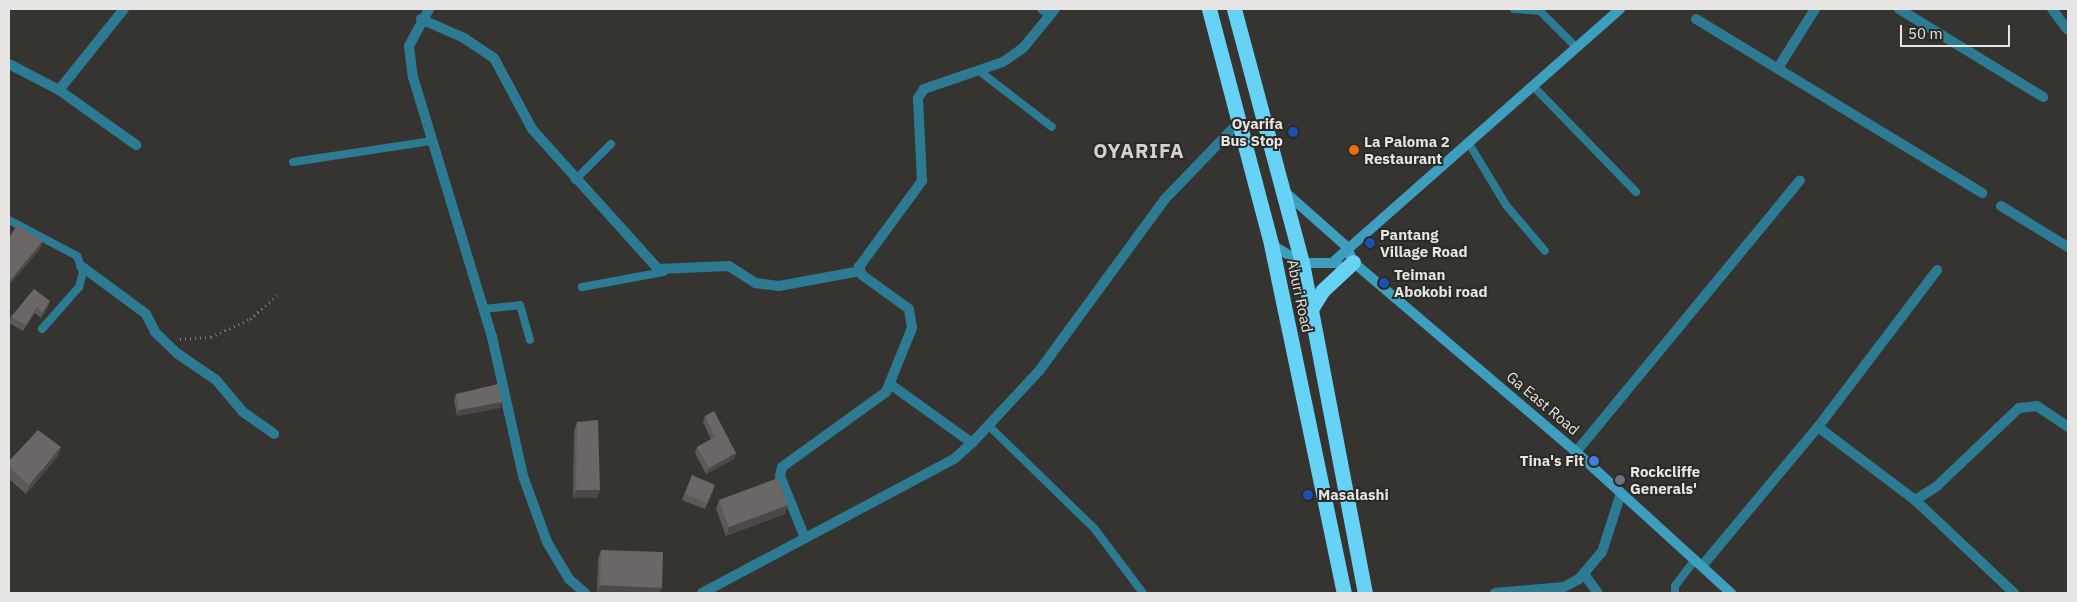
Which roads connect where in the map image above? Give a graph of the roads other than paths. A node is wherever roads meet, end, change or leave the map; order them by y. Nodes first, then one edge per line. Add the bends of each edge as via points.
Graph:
1 (124, 9) edge
2 (429, 9) edge
3 (1041, 9) edge
4 (1209, 9) edge
5 (1234, 9) edge
6 (1514, 9) edge
7 (1620, 9) edge
8 (1815, 9) edge
9 (1899, 9) edge
10 (2052, 9) edge
11 (1052, 12) edge
12 (1696, 18) dead end
13 (421, 19) junction
14 (2068, 30) edge
15 (1577, 48) junction
16 (9, 64) edge
17 (1778, 68) junction
18 (978, 70) junction
19 (1533, 86) junction
20 (59, 90) junction
21 (2042, 97) dead end
22 (1240, 121) junction
23 (1052, 127) dead end
24 (432, 142) junction
25 (1468, 142) junction
26 (611, 144) dead end
27 (136, 146) dead end
28 (292, 162) dead end
29 (575, 180) junction
30 (1800, 180) dead end
31 (1285, 192) junction
32 (1636, 192) dead end
33 (1982, 193) dead end
34 (2002, 206) dead end
35 (9, 220) edge
36 (1271, 244) junction
37 (1347, 247) junction
38 (2068, 247) edge
39 (1545, 251) dead end
40 (1302, 262) junction
41 (1353, 262) junction
42 (1332, 263) junction
43 (81, 266) junction
44 (1937, 270) dead end
45 (666, 271) junction
46 (860, 271) junction
47 (582, 287) dead end
48 (484, 309) junction
49 (1311, 310) junction
50 (42, 329) dead end
51 (530, 340) dead end
52 (890, 384) junction
53 (990, 427) junction
54 (1818, 427) junction
55 (2068, 427) edge
56 (274, 434) dead end
57 (972, 443) junction
58 (1576, 452) junction
59 (1620, 493) junction
60 (1915, 500) junction
61 (805, 538) junction
62 (1698, 562) junction
63 (1584, 574) junction
64 (585, 593) edge
65 (702, 593) edge
66 (1143, 593) edge
67 (1344, 593) edge
68 (1365, 593) edge
69 (1495, 593) edge
70 (1598, 593) edge
71 (1675, 593) edge
72 (1731, 593) edge
73 (2014, 593) edge

1 - 20 street
2 - 13 street
3 - 11 lane
4 - 22 highway, Aburi Road
5 - 31 highway, Aburi Road
6 - 15 lane via 1540,11
7 - 15 street
8 - 17 street
9 - 21 street
10 - 14 street
11 - 18 street via 1023,48
12 - 17 street
13 - 24 street via 408,46 408,60
13 - 29 street via 464,38 494,58 514,101
15 - 19 street
16 - 20 street
17 - 33 street
18 - 23 lane
18 - 46 street via 924,88 918,98 922,181 860,264
19 - 25 street
19 - 32 lane
20 - 27 street
22 - 36 highway, Aburi Road
22 - 53 street via 1164,200 1040,371
24 - 28 lane
24 - 48 street
25 - 37 street
25 - 39 lane via 1506,205
26 - 29 lane
29 - 45 street via 650,264
30 - 58 street
31 - 37 street
31 - 40 highway, Aburi Road
34 - 38 street
35 - 43 lane via 77,256
36 - 40 street
36 - 67 highway, Aburi Road
37 - 41 street
37 - 42 street
40 - 42 street
40 - 49 highway, Aburi Road
41 - 42 street
41 - 49 highway via 1322,290
41 - 58 street, Ga East Road
43 - 50 lane via 79,287
43 - 56 street via 146,314 164,341 216,380 243,412
44 - 54 street
45 - 46 street via 729,266 755,283 780,286
45 - 47 lane
46 - 52 street via 913,314 912,328
48 - 51 lane via 520,305
48 - 64 street via 523,476 547,542 569,579
49 - 68 highway, Aburi Road
52 - 57 street
52 - 61 street via 874,404 782,467 780,476
53 - 57 street
53 - 66 lane via 1094,528
54 - 60 street
54 - 62 street
55 - 60 street via 2037,406 2019,408 1937,486
57 - 61 street via 954,459
58 - 59 street, Ga East Road
59 - 62 street, Ga East Road
59 - 63 street via 1602,552
60 - 73 street
61 - 65 street
62 - 71 lane via 1675,586
62 - 72 street, Ga East Road
63 - 69 street via 1564,588
63 - 70 street

